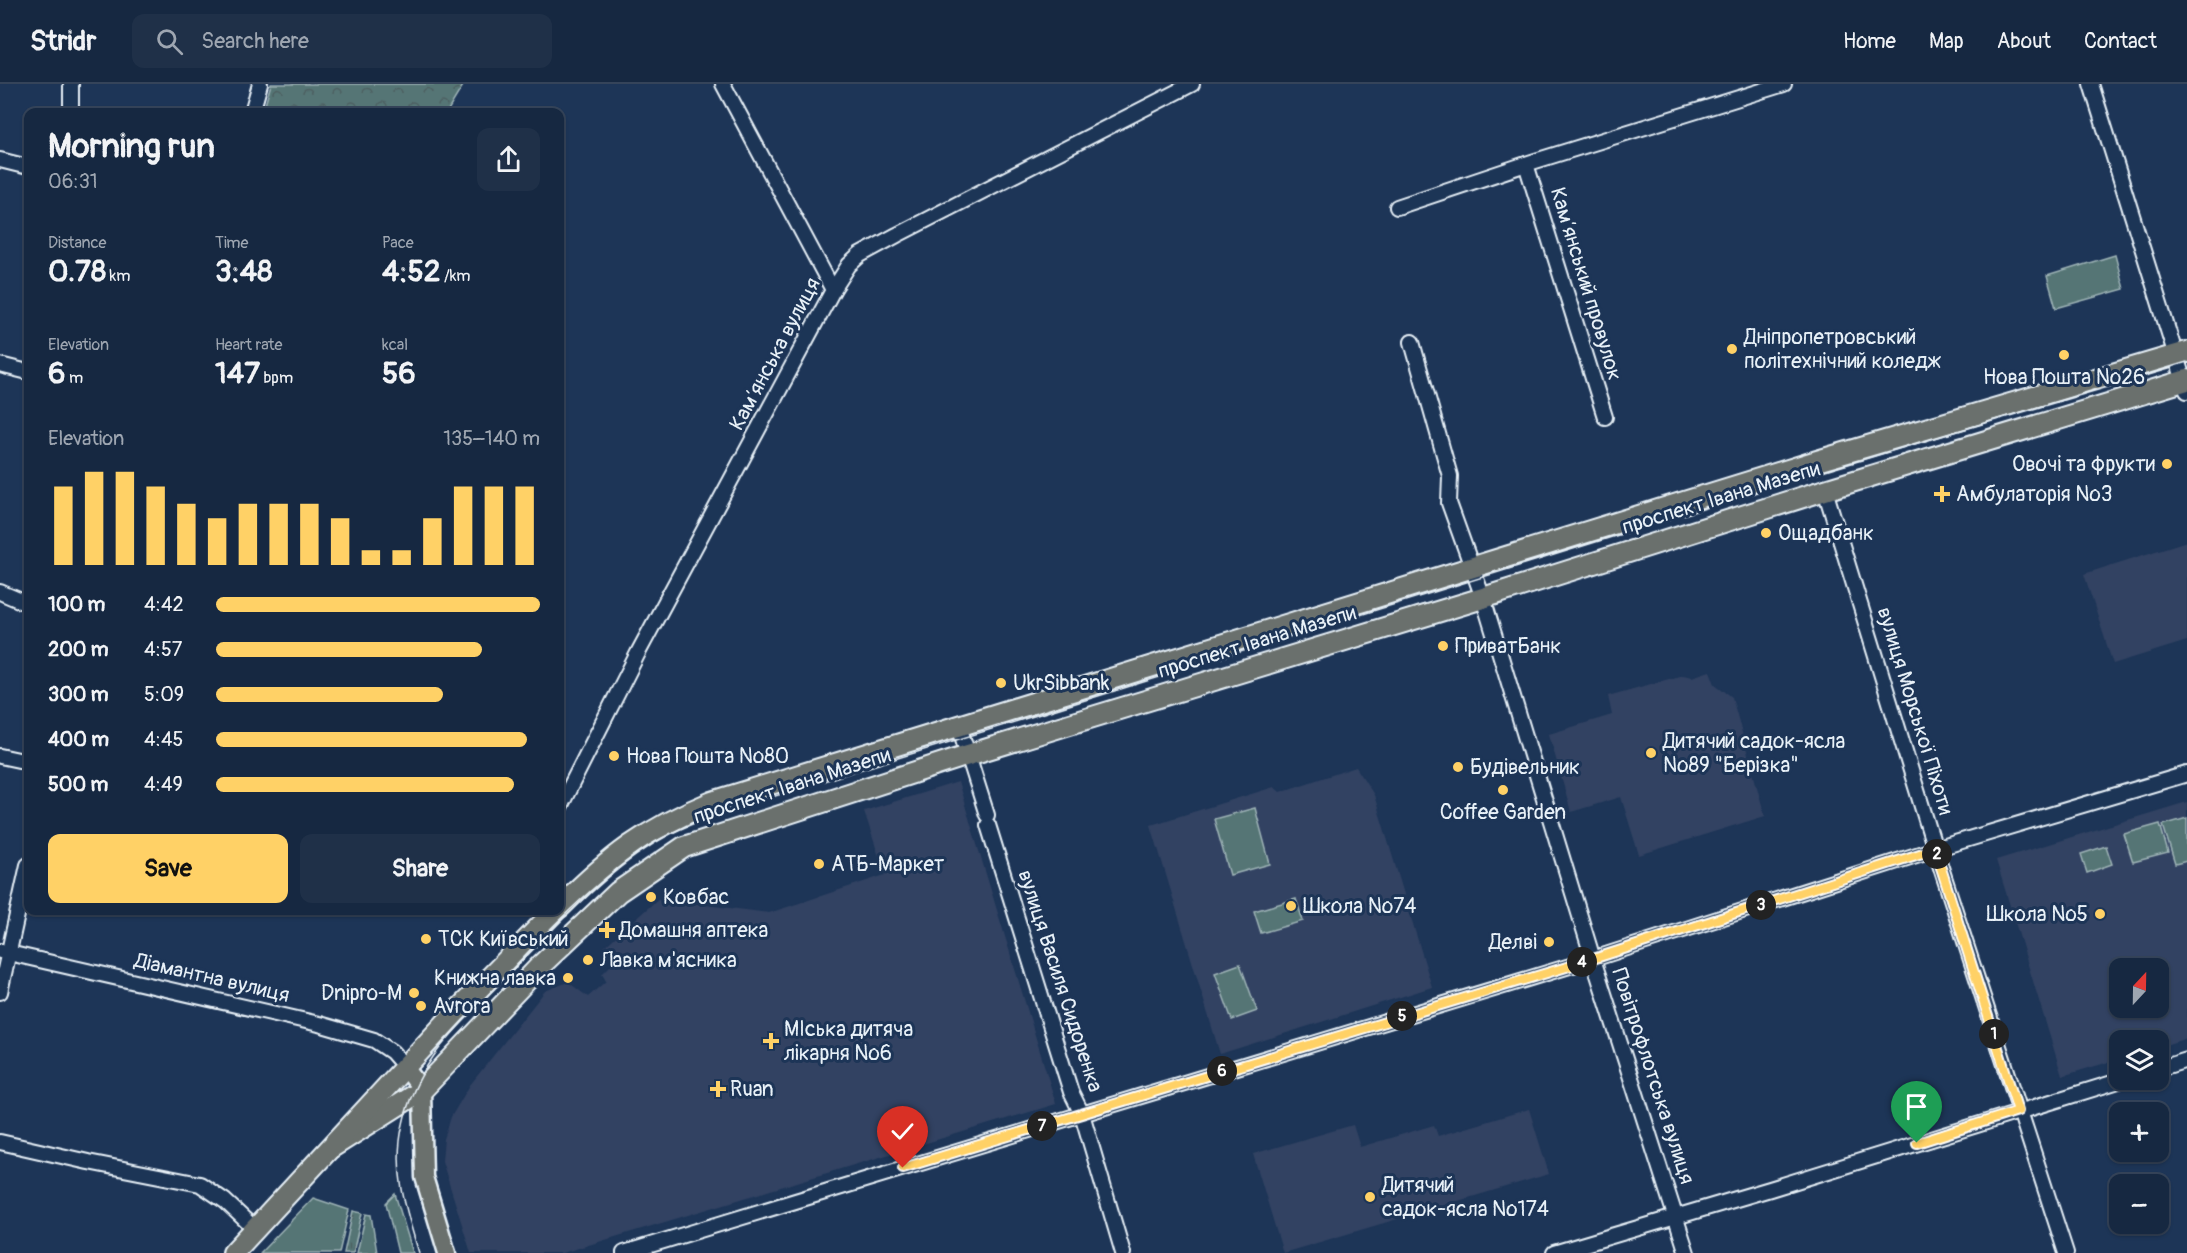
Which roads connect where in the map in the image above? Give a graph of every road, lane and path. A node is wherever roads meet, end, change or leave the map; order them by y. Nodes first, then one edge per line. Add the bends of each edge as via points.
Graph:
1 (71, 84) edge
2 (260, 84) edge
3 (723, 84) edge
4 (1192, 84) edge
5 (1784, 84) edge
6 (2091, 84) edge
7 (71, 108) edge
8 (253, 108) edge
9 (0, 160) edge
10 (1526, 164) junction
11 (24, 166) edge
12 (1397, 207) dead end
13 (833, 290) junction
14 (1412, 342) dead end
15 (2181, 353) edge
16 (0, 365) edge
17 (24, 371) edge
18 (2186, 384) edge
19 (1605, 417) dead end
20 (1825, 490) junction
21 (1472, 568) junction
22 (0, 592) edge
23 (1483, 598) junction
24 (24, 602) edge
25 (959, 726) junction
26 (968, 755) junction
27 (0, 756) edge
28 (24, 761) edge
29 (2187, 774) edge
30 (564, 799) edge
31 (1935, 849) junction
32 (24, 880) edge
33 (564, 903) edge
34 (551, 915) edge
35 (5, 952) edge
36 (1593, 959) junction
37 (0, 992) edge
38 (2187, 1060) edge
39 (405, 1066) junction
40 (2169, 1066) edge
41 (2109, 1084) edge
42 (422, 1090) junction
43 (2018, 1111) junction
44 (1082, 1114) junction
45 (0, 1142) edge
46 (332, 1147) junction
47 (1676, 1217) junction
48 (255, 1229) junction
49 (233, 1253) edge
50 (447, 1253) edge
51 (624, 1253) edge
52 (1123, 1253) edge
53 (1554, 1253) edge
54 (1686, 1253) edge
55 (2066, 1253) edge

1 - 7 street
2 - 8 street
3 - 13 street
4 - 13 street, Камʼянська вулиця via 860,255
5 - 10 street
6 - 15 street
9 - 11 street
10 - 12 street
10 - 19 street, Камʼянський провулок
13 - 30 street, Камʼянська вулиця
14 - 21 street via 1450,476 1449,503
15 - 18 street
15 - 21 highway, проспект Івана Мазепи
16 - 17 street
18 - 20 highway, проспект Івана Мазепи
20 - 23 highway, проспект Івана Мазепи
20 - 31 street, вулиця Морської Піхоти
21 - 23 street, Повітрофлотська вулиця
21 - 25 highway, проспект Івана Мазепи
22 - 24 street
23 - 26 highway, проспект Івана Мазепи
23 - 36 street, Повітрофлотська вулиця
25 - 26 street, вулиця Василя Сидоренка
25 - 33 highway, проспект Івана Мазепи via 682,814 635,841
26 - 42 highway, проспект Івана Мазепи via 733,830 684,847 659,861 618,892 550,957
26 - 44 street, вулиця Василя Сидоренка via 1071,1092
27 - 28 street
29 - 31 street
31 - 36 street
31 - 43 street, вулиця Морської Піхоти
32 - 35 street
34 - 39 highway
35 - 37 street
35 - 39 street, Діамантна вулиця via 374,1040
36 - 44 street
36 - 47 street, Повітрофлотська вулиця
38 - 40 street
39 - 42 main road
39 - 46 highway
41 - 43 street
42 - 46 highway, проспект Івана Мазепи
42 - 50 main road via 424,1177
43 - 47 street
43 - 55 street, вулиця Морської Піхоти
44 - 51 street
44 - 52 street, вулиця Василя Сидоренка
45 - 48 street via 200,1184
46 - 48 highway
47 - 53 street
47 - 54 street, Повітрофлотська вулиця
48 - 49 highway

